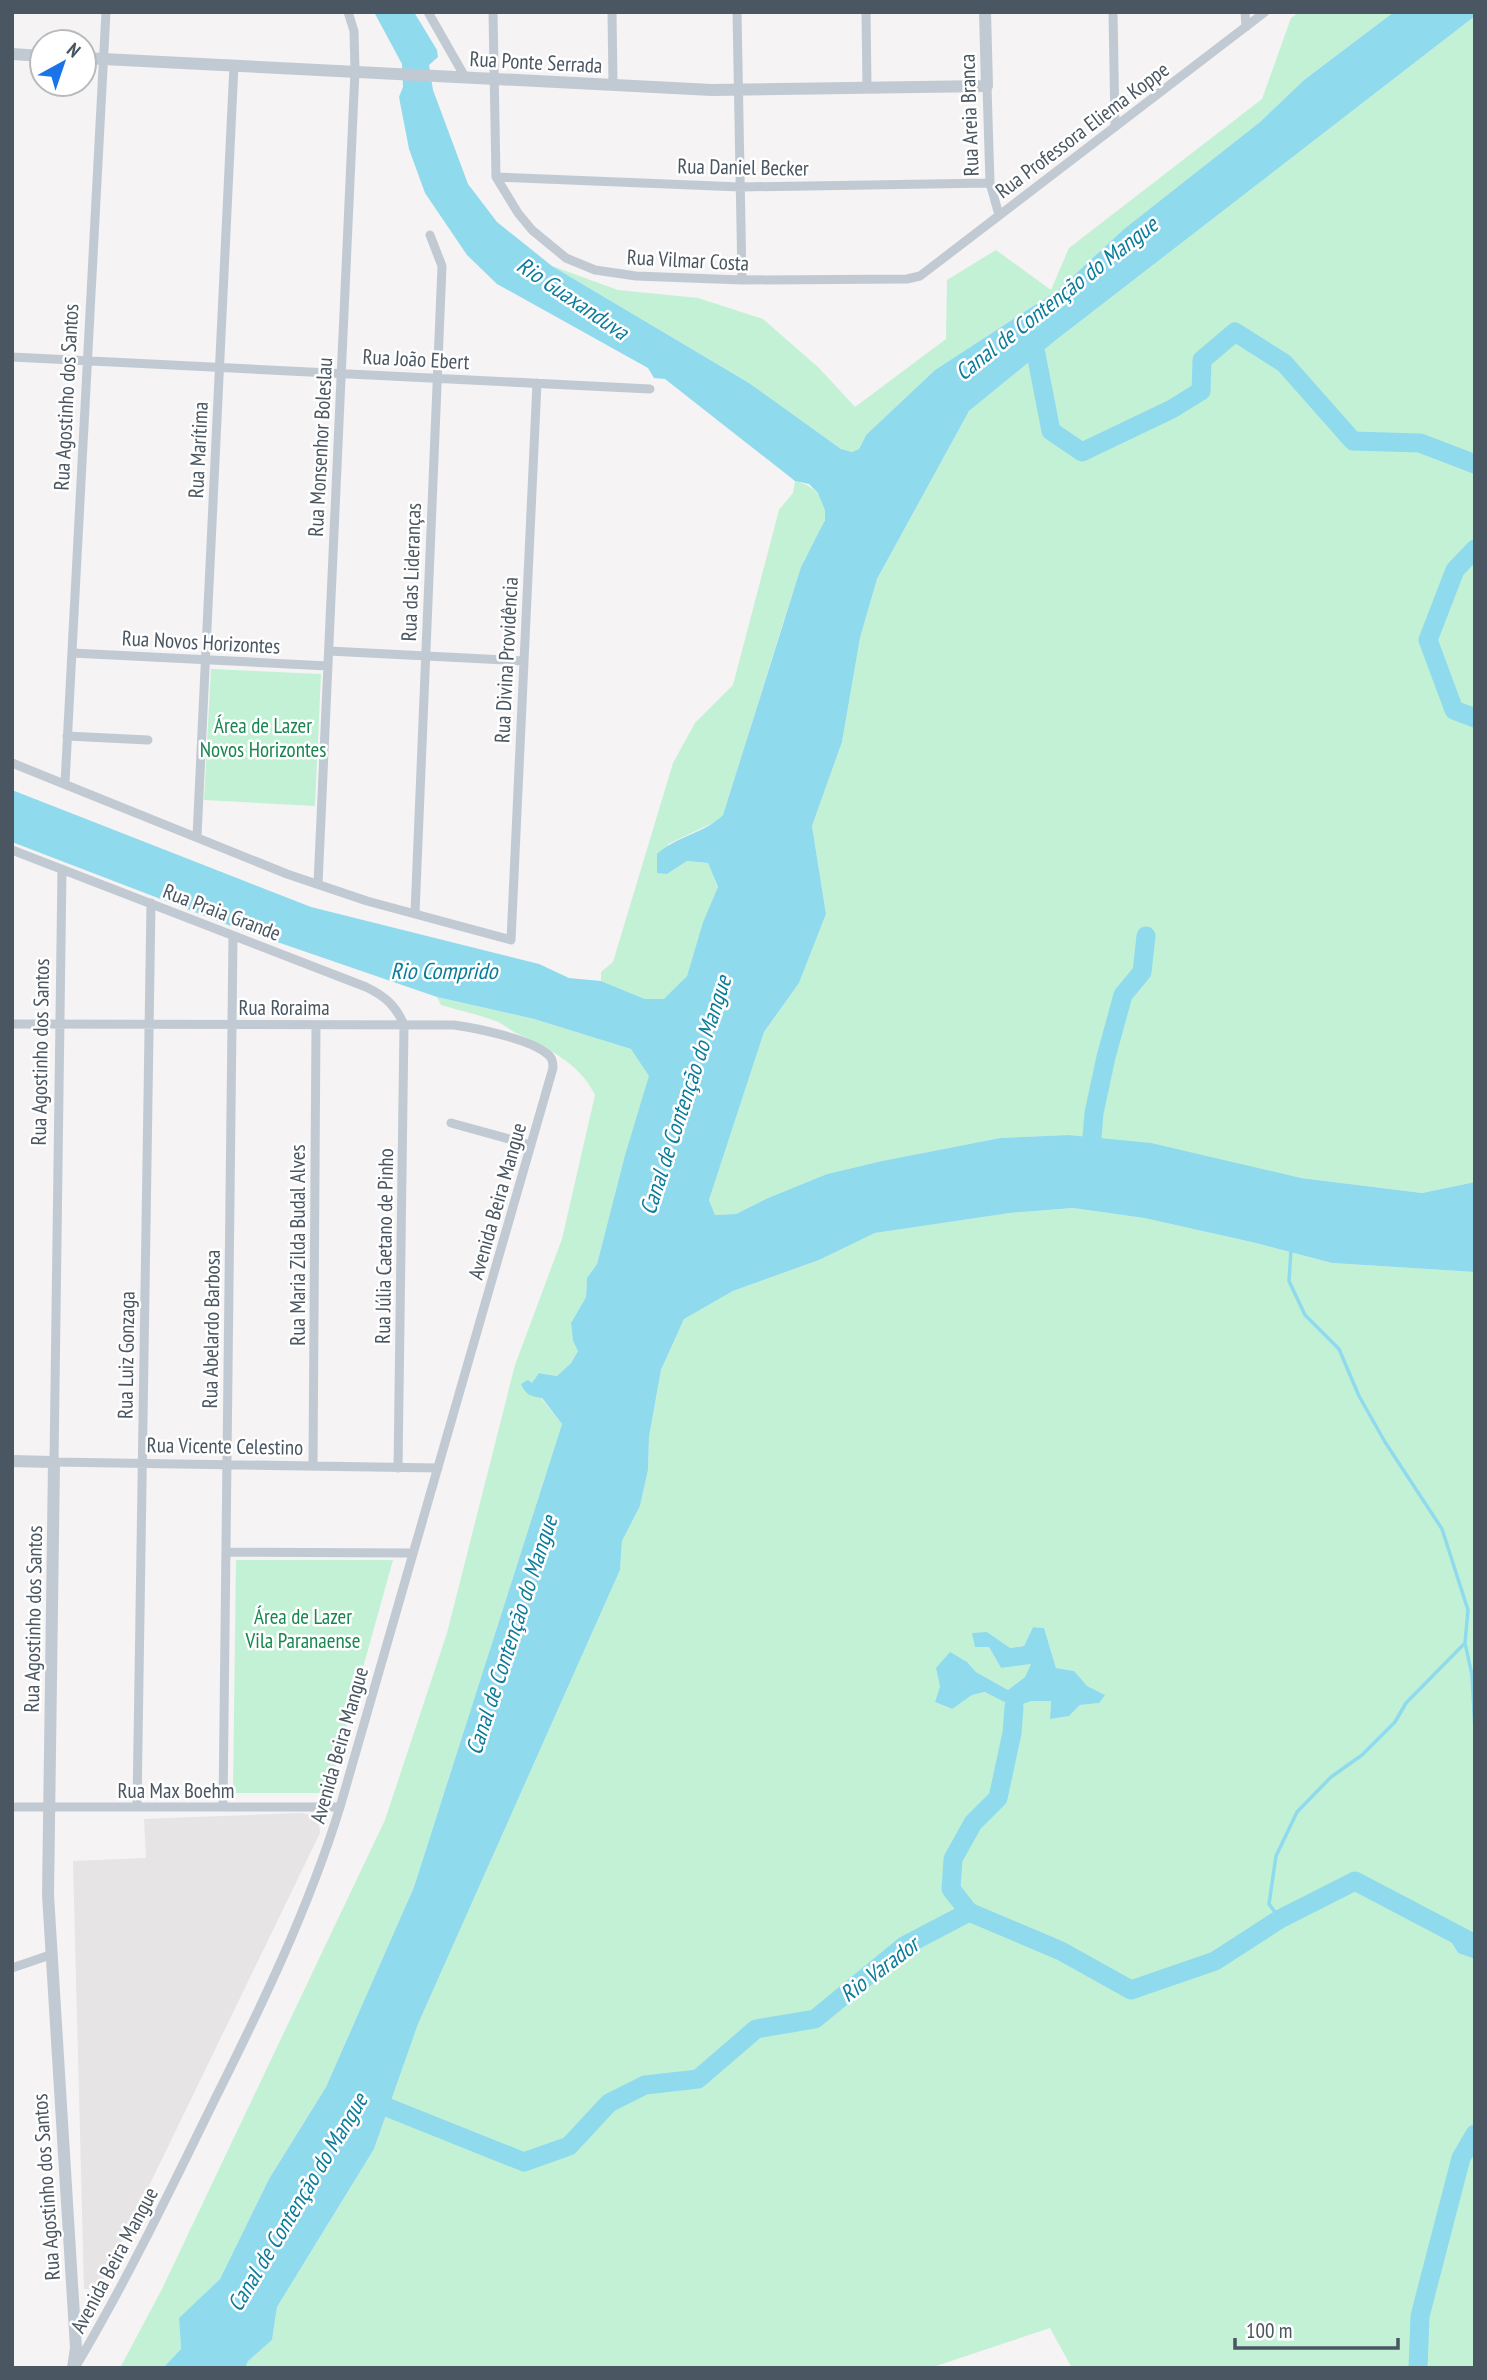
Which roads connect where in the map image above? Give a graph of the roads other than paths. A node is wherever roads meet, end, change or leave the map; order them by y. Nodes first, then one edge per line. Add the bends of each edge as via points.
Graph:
1 (106, 12) edge
2 (348, 12) edge
3 (428, 12) edge
4 (494, 12) edge
5 (612, 12) edge
6 (737, 12) edge
7 (866, 12) edge
8 (985, 12) edge
9 (1113, 12) edge
10 (1245, 12) edge
11 (1265, 12) edge
12 (1246, 27) junction
13 (98, 59) edge
14 (104, 59) junction
15 (234, 65) junction
16 (355, 71) junction
17 (465, 77) junction
18 (495, 79) junction
19 (613, 85) junction
20 (986, 86) junction
21 (867, 88) junction
22 (738, 90) junction
23 (1115, 127) junction
24 (496, 177) junction
25 (990, 183) junction
26 (740, 187) junction
27 (999, 215) junction
28 (430, 235) dead end
29 (920, 276) joint
30 (742, 280) junction
31 (12, 357) edge
32 (88, 360) junction
33 (220, 367) junction
34 (341, 373) junction
35 (437, 378) junction
36 (537, 383) junction
37 (650, 388) dead end
38 (328, 651) junction
39 (72, 653) junction
40 (425, 656) junction
41 (205, 660) junction
42 (524, 661) junction
43 (328, 666) junction
44 (67, 736) junction
45 (148, 740) dead end
46 (12, 763) edge
47 (65, 783) junction
48 (197, 836) junction
49 (12, 850) edge
50 (62, 869) junction
51 (318, 884) junction
52 (151, 904) junction
53 (415, 913) junction
54 (233, 936) junction
55 (12, 1024) edge
56 (60, 1024) junction
57 (148, 1024) junction
58 (232, 1024) junction
59 (316, 1025) junction
60 (404, 1025) junction
61 (550, 1057) joint
62 (451, 1123) dead end
63 (531, 1145) junction
64 (12, 1461) edge
65 (54, 1462) junction
66 (142, 1464) junction
67 (227, 1465) junction
68 (313, 1466) junction
69 (398, 1468) junction
70 (438, 1468) junction
71 (226, 1552) junction
72 (413, 1553) junction
73 (12, 1807) edge
74 (49, 1807) junction
75 (137, 1807) junction
76 (223, 1807) junction
77 (340, 1807) junction
78 (50, 1955) junction
79 (12, 1968) edge
80 (74, 2368) edge

1 - 14 street, Rua Agostinho dos Santos
2 - 16 street, Rua Monsenhor Boleslau via 354,31
3 - 17 street
4 - 18 street
5 - 19 street
6 - 22 street
7 - 21 street
8 - 20 street, Rua Areia Branca
9 - 23 street
10 - 12 street
11 - 12 street, Rua Professora Eliema Koppe
12 - 23 street, Rua Professora Eliema Koppe
13 - 14 street, Rua Ponte Serrada
14 - 15 street, Rua Ponte Serrada
14 - 32 street, Rua Agostinho dos Santos
15 - 16 street, Rua Ponte Serrada
15 - 33 street, Rua Marítima
16 - 17 street, Rua Ponte Serrada
16 - 34 street, Rua Monsenhor Boleslau
17 - 18 street, Rua Ponte Serrada
18 - 19 street, Rua Ponte Serrada
18 - 24 street
19 - 22 street, Rua Ponte Serrada
20 - 21 street, Rua Ponte Serrada
20 - 25 street, Rua Areia Branca
21 - 22 street, Rua Ponte Serrada
22 - 26 street
23 - 27 street, Rua Professora Eliema Koppe
24 - 26 street, Rua Daniel Becker
24 - 30 street, Rua Vilmar Costa via 532,230 579,265 616,274
25 - 26 street, Rua Daniel Becker
25 - 27 street, Rua Areia Branca
26 - 30 street
27 - 29 street, Rua Professora Eliema Koppe
28 - 35 street, Rua das Lideranças via 442,266
29 - 30 street, Rua Vilmar Costa
31 - 32 street, Rua João Ebert
32 - 33 street, Rua João Ebert
32 - 39 street, Rua Agostinho dos Santos
33 - 34 street, Rua João Ebert
33 - 41 street, Rua Marítima
34 - 35 street, Rua João Ebert
34 - 38 street, Rua Monsenhor Boleslau
35 - 36 street, Rua João Ebert
35 - 40 street, Rua das Lideranças
36 - 37 street, Rua João Ebert
36 - 42 street, Rua Divina Providência
38 - 40 street
38 - 43 street, Rua Monsenhor Boleslau
39 - 41 street, Rua Novos Horizontes
39 - 44 street, Rua Agostinho dos Santos
40 - 42 street
40 - 53 street, Rua das Lideranças
41 - 43 street, Rua Novos Horizontes
41 - 48 street, Rua Marítima
42 - 53 street, Rua Divina Providência via 511,940
43 - 51 street, Rua Monsenhor Boleslau
44 - 45 street
44 - 47 street, Rua Agostinho dos Santos
46 - 47 street
47 - 48 street
48 - 51 street
49 - 50 street, Rua Praia Grande
50 - 52 street, Rua Praia Grande
50 - 56 street, Rua Agostinho dos Santos
51 - 53 street
52 - 54 street, Rua Praia Grande
52 - 57 street, Rua Luiz Gonzaga
54 - 58 street, Rua Abelardo Barbosa
54 - 60 street, Rua Praia Grande via 375,992 393,1005
55 - 56 street, Rua Roraima
56 - 57 street, Rua Roraima
56 - 65 street, Rua Agostinho dos Santos
57 - 58 street, Rua Roraima
57 - 66 street, Rua Luiz Gonzaga
58 - 59 street, Rua Roraima
58 - 67 street, Rua Abelardo Barbosa
59 - 60 street, Rua Roraima
59 - 68 street, Rua Maria Zilda Budal Alves
60 - 61 street, Rua Roraima via 480,1029 540,1049
60 - 69 street, Rua Júlia Caetano de Pinho
61 - 63 street, Avenida Beira Mangue via 553,1068
62 - 63 street
63 - 70 street, Avenida Beira Mangue
64 - 65 street, Rua Vicente Celestino
65 - 66 street, Rua Vicente Celestino
65 - 74 street, Rua Agostinho dos Santos
66 - 67 street, Rua Vicente Celestino
66 - 75 street, Rua Luiz Gonzaga
67 - 68 street, Rua Vicente Celestino
67 - 71 street, Rua Abelardo Barbosa
68 - 69 street, Rua Vicente Celestino
69 - 70 street, Rua Vicente Celestino
70 - 72 street, Avenida Beira Mangue
71 - 72 street
71 - 76 street, Rua Abelardo Barbosa
72 - 77 street, Avenida Beira Mangue
73 - 74 street, Rua Max Boehm
74 - 75 street, Rua Max Boehm
74 - 78 street, Rua Agostinho dos Santos
75 - 76 street, Rua Max Boehm
76 - 77 street, Rua Max Boehm
77 - 80 street, Avenida Beira Mangue via 314,1886 279,1969 146,2240
78 - 79 street
78 - 80 street, Rua Agostinho dos Santos

